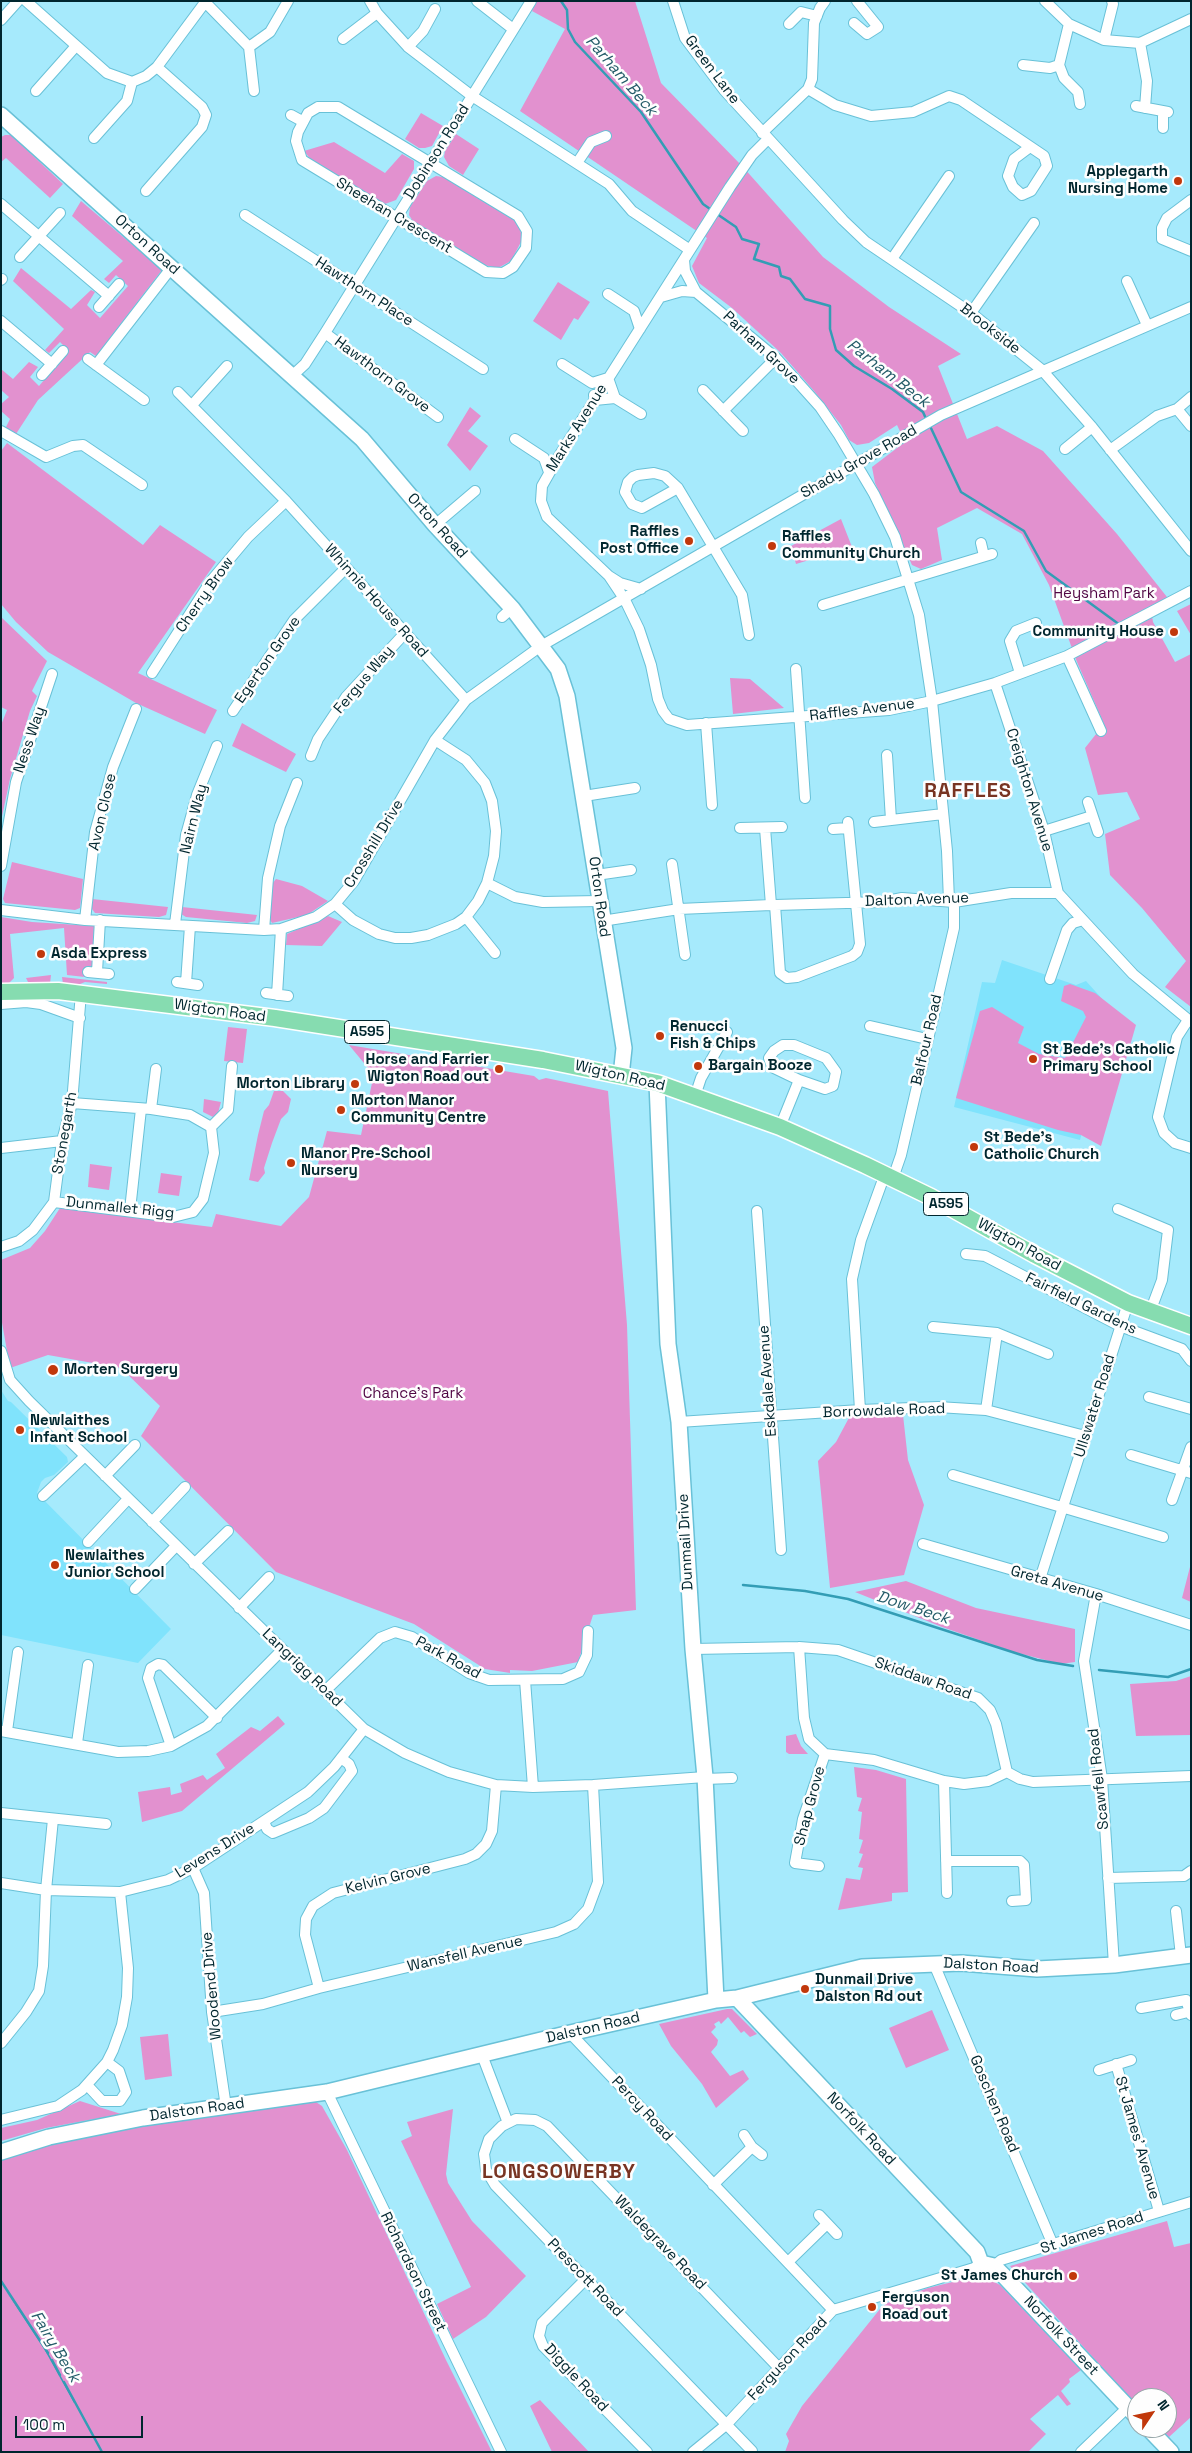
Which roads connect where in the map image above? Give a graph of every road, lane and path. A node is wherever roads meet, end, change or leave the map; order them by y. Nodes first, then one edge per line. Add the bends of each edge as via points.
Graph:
1 (18, 1) edge
2 (26, 1) edge
3 (288, 1) edge
4 (370, 1) edge
5 (477, 1) edge
6 (531, 1) edge
7 (673, 1) edge
8 (826, 1) edge
9 (857, 1) edge
10 (1045, 1) edge
11 (1112, 1) edge
12 (206, 2) edge
13 (435, 9) dead end
14 (377, 13) junction
15 (817, 16) junction
16 (1191, 19) edge
17 (1, 20) edge
18 (854, 23) dead end
19 (789, 24) dead end
20 (1069, 24) junction
21 (513, 29) junction
22 (343, 39) dead end
23 (1104, 40) junction
24 (1140, 43) junction
25 (76, 46) junction
26 (249, 47) junction
27 (408, 47) junction
28 (1023, 65) dead end
29 (1059, 65) junction
30 (157, 67) junction
31 (132, 82) junction
32 (808, 89) junction
33 (36, 91) dead end
34 (254, 91) dead end
35 (472, 96) junction
36 (1080, 104) dead end
37 (291, 115) dead end
38 (3, 121) edge
39 (302, 122) junction
40 (1162, 128) dead end
41 (606, 136) dead end
42 (765, 136) junction
43 (94, 138) dead end
44 (1030, 147) junction
45 (430, 163) junction
46 (577, 163) junction
47 (949, 176) dead end
48 (146, 191) dead end
49 (1191, 200) edge
50 (1, 204) edge
51 (60, 213) dead end
52 (245, 215) dead end
53 (395, 218) junction
54 (1034, 223) dead end
55 (39, 236) junction
56 (690, 250) junction
57 (1191, 251) edge
58 (20, 257) dead end
59 (892, 259) junction
60 (684, 260) junction
61 (172, 268) junction
62 (1127, 281) dead end
63 (119, 284) dead end
64 (354, 285) junction
65 (696, 292) junction
66 (608, 294) dead end
67 (109, 296) junction
68 (661, 296) junction
69 (99, 307) dead end
70 (654, 307) junction
71 (1191, 307) edge
72 (634, 311) junction
73 (971, 313) junction
74 (1, 321) edge
75 (1147, 325) junction
76 (640, 329) junction
77 (325, 333) junction
78 (62, 351) dead end
79 (776, 358) junction
80 (52, 364) junction
81 (562, 364) dead end
82 (227, 366) dead end
83 (483, 369) dead end
84 (1042, 370) junction
85 (42, 375) dead end
86 (292, 376) junction
87 (608, 378) junction
88 (592, 383) junction
89 (703, 390) dead end
90 (178, 392) dead end
91 (1191, 397) edge
92 (615, 398) junction
93 (144, 400) dead end
94 (595, 400) junction
95 (192, 405) junction
96 (1176, 409) junction
97 (723, 411) junction
98 (642, 414) dead end
99 (438, 417) dead end
100 (1092, 427) junction
101 (1189, 428) edge
102 (1, 431) edge
103 (743, 431) dead end
104 (515, 439) dead end
105 (1064, 449) dead end
106 (1110, 450) junction
107 (559, 456) junction
108 (544, 458) junction
109 (856, 463) junction
110 (549, 472) junction
111 (142, 485) dead end
112 (678, 488) junction
113 (475, 491) dead end
114 (286, 502) junction
115 (435, 525) junction
116 (981, 543) dead end
117 (714, 545) junction
118 (1191, 551) edge
119 (346, 568) junction
120 (609, 576) junction
121 (908, 579) junction
122 (641, 589) junction
123 (1191, 591) edge
124 (625, 600) junction
125 (823, 606) dead end
126 (1036, 623) dead end
127 (405, 632) junction
128 (749, 635) dead end
129 (541, 646) junction
130 (1067, 656) junction
131 (796, 669) dead end
132 (152, 673) dead end
133 (1020, 673) junction
134 (52, 674) dead end
135 (995, 683) junction
136 (466, 700) junction
137 (932, 701) junction
138 (136, 709) dead end
139 (233, 711) dead end
140 (798, 717) junction
141 (706, 724) junction
142 (1101, 732) dead end
143 (435, 740) junction
144 (217, 746) dead end
145 (887, 755) dead end
146 (312, 756) dead end
147 (296, 783) dead end
148 (635, 788) dead end
149 (584, 796) junction
150 (804, 798) dead end
151 (1088, 802) dead end
152 (712, 805) dead end
153 (943, 814) junction
154 (1092, 816) junction
155 (891, 820) junction
156 (874, 822) dead end
157 (782, 827) dead end
158 (740, 828) dead end
159 (765, 828) junction
160 (833, 829) dead end
161 (1044, 831) junction
162 (1098, 832) dead end
163 (672, 864) dead end
164 (1, 866) edge
165 (631, 870) dead end
166 (596, 875) junction
167 (487, 883) junction
168 (1058, 893) junction
169 (599, 901) junction
170 (856, 901) junction
171 (951, 901) junction
172 (335, 904) junction
173 (773, 905) junction
174 (679, 908) junction
175 (1, 910) edge
176 (466, 917) junction
177 (85, 920) junction
178 (100, 920) junction
179 (1083, 920) junction
180 (602, 921) junction
181 (175, 924) junction
182 (190, 926) junction
183 (281, 929) junction
184 (264, 930) junction
185 (495, 953) dead end
186 (685, 955) dead end
187 (109, 974) dead end
188 (1050, 979) dead end
189 (198, 985) dead end
190 (1, 992) edge
191 (81, 993) junction
192 (266, 993) dead end
193 (1, 1004) edge
194 (80, 1018) junction
195 (1189, 1021) edge
196 (870, 1026) dead end
197 (727, 1032) dead end
198 (927, 1039) junction
199 (232, 1066) dead end
200 (156, 1069) dead end
201 (621, 1076) junction
202 (799, 1080) junction
203 (657, 1083) junction
204 (695, 1096) junction
205 (72, 1103) junction
206 (146, 1109) junction
207 (211, 1127) junction
208 (780, 1127) junction
209 (62, 1141) junction
210 (1, 1148) edge
211 (1191, 1148) edge
212 (889, 1176) junction
213 (54, 1202) junction
214 (1118, 1209) dead end
215 (130, 1210) junction
216 (757, 1211) dead end
217 (1, 1247) edge
218 (966, 1254) dead end
219 (1128, 1303) junction
220 (1150, 1312) junction
221 (1120, 1326) junction
222 (1191, 1326) edge
223 (933, 1327) dead end
224 (997, 1334) junction
225 (1, 1351) edge
226 (1048, 1354) dead end
227 (1191, 1362) edge
228 (1149, 1397) dead end
229 (1191, 1409) edge
230 (860, 1410) junction
231 (986, 1410) junction
232 (770, 1417) junction
233 (679, 1422) junction
234 (1085, 1436) junction
235 (135, 1445) dead end
236 (1191, 1447) edge
237 (1130, 1454) dead end
238 (85, 1456) junction
239 (1187, 1471) edge
240 (953, 1475) dead end
241 (105, 1476) junction
242 (185, 1487) dead end
243 (43, 1496) dead end
244 (128, 1499) junction
245 (1172, 1500) dead end
246 (1063, 1509) junction
247 (152, 1522) junction
248 (228, 1531) dead end
249 (1163, 1537) dead end
250 (88, 1542) dead end
251 (923, 1544) dead end
252 (176, 1546) junction
253 (780, 1550) dead end
254 (194, 1564) junction
255 (269, 1577) dead end
256 (1040, 1579) junction
257 (135, 1589) dead end
258 (1096, 1594) junction
259 (239, 1608) junction
260 (1191, 1625) edge
261 (588, 1630) dead end
262 (799, 1647) junction
263 (693, 1649) junction
264 (282, 1650) junction
265 (18, 1652) dead end
266 (88, 1664) dead end
267 (525, 1680) junction
268 (325, 1691) junction
269 (217, 1718) junction
270 (364, 1730) junction
271 (4, 1731) edge
272 (77, 1743) junction
273 (171, 1746) junction
274 (825, 1754) junction
275 (341, 1758) junction
276 (1007, 1772) junction
277 (1191, 1776) edge
278 (705, 1778) junction
279 (732, 1778) dead end
280 (1102, 1779) junction
281 (944, 1781) junction
282 (496, 1785) junction
283 (593, 1785) junction
284 (533, 1787) junction
285 (1, 1813) edge
286 (53, 1819) junction
287 (264, 1821) junction
288 (106, 1824) dead end
289 (946, 1861) junction
290 (819, 1866) dead end
291 (193, 1868) junction
292 (1191, 1871) edge
293 (1108, 1878) junction
294 (1, 1884) edge
295 (46, 1890) junction
296 (120, 1892) junction
297 (946, 1893) dead end
298 (1012, 1901) dead end
299 (1176, 1911) dead end
300 (1186, 1956) edge
301 (934, 1964) junction
302 (1114, 1965) junction
303 (319, 1988) junction
304 (737, 1998) junction
305 (716, 2000) junction
306 (1142, 2008) dead end
307 (212, 2012) junction
308 (1189, 2014) edge
309 (1176, 2015) dead end
310 (570, 2033) junction
311 (1, 2043) edge
312 (482, 2055) junction
313 (1131, 2060) dead end
314 (107, 2062) junction
315 (1116, 2064) junction
316 (1099, 2070) dead end
317 (87, 2085) junction
318 (328, 2092) junction
319 (226, 2106) junction
320 (1, 2120) edge
321 (508, 2123) junction
322 (744, 2135) dead end
323 (752, 2147) junction
324 (1, 2152) edge
325 (762, 2155) dead end
326 (713, 2184) junction
327 (1191, 2202) edge
328 (1159, 2211) junction
329 (819, 2215) dead end
330 (827, 2224) junction
331 (837, 2234) dead end
332 (1053, 2245) junction
333 (788, 2262) junction
334 (987, 2264) junction
335 (586, 2279) junction
336 (833, 2310) junction
337 (780, 2369) junction
338 (1127, 2407) edge
339 (1127, 2416) edge
340 (726, 2425) junction
341 (1158, 2438) edge
342 (752, 2451) edge
343 (501, 2452) edge
344 (647, 2452) edge
345 (693, 2452) edge
346 (1081, 2452) edge
347 (1171, 2452) edge

1 - 17 street
2 - 25 street
3 - 26 street via 270,32
4 - 14 street
5 - 21 street
6 - 21 street, Dobinson Road
7 - 42 street, Green Lane via 686,38 724,90
8 - 15 street
9 - 18 street via 878,27 867,34
10 - 20 street
11 - 23 street
12 - 26 street
12 - 30 street
13 - 27 street via 423,31
14 - 22 street
14 - 27 street
15 - 19 street via 801,12
15 - 32 street via 814,22 812,79
16 - 24 street
20 - 23 street
20 - 29 street
21 - 35 street, Dobinson Road
23 - 24 street
24 - 40 street via 1147,81 1140,107 1165,111
25 - 31 street via 107,73
25 - 33 street
26 - 34 street
27 - 35 street
28 - 29 street via 1050,68
29 - 36 street via 1064,78 1078,92
30 - 31 street
30 - 48 street via 202,107 206,115 202,127
31 - 43 street via 126,101
32 - 42 street, Marks Avenue
32 - 44 street via 834,105 871,116 913,112 949,96 961,100
35 - 45 street, Dobinson Road
35 - 46 street
37 - 39 street
38 - 61 street, Orton Road
39 - 45 street, Sheehan Crescent via 318,107 338,107
39 - 53 street, Sheehan Crescent via 296,141 302,160
41 - 46 street via 591,142
42 - 56 street, Marks Avenue
42 - 59 street, Brookside via 843,220 866,242
44 - 44 street via 1044,156 1047,166 1031,191 1022,195 1012,187 1008,176 1014,159
45 - 53 street, Dobinson Road
45 - 53 street, Sheehan Crescent via 518,216 527,231 526,248 514,267 503,273 486,272
46 - 56 street via 609,184 632,211
47 - 59 street
49 - 57 street via 1167,218 1162,228 1162,239
50 - 55 street
51 - 55 street
52 - 64 street, Hawthorn Place
53 - 64 street, Dobinson Road
54 - 73 street
55 - 58 street
55 - 67 street
56 - 60 street, Marks Avenue
59 - 73 street, Brookside
60 - 65 street, Parham Grove via 685,271
60 - 68 street, Marks Avenue
61 - 86 street, Orton Road
61 - 93 street via 92,362
62 - 75 street
63 - 67 street
64 - 77 street, Dobinson Road
64 - 83 street, Hawthorn Place
65 - 68 street
65 - 79 street, Parham Grove
66 - 72 street
67 - 69 street
68 - 70 street, Marks Avenue
70 - 72 street
70 - 76 street, Marks Avenue
71 - 75 street, Shady Grove Road
72 - 76 street
73 - 84 street, Brookside
74 - 80 street
75 - 84 street, Shady Grove Road
76 - 87 street, Marks Avenue
77 - 86 street, Dobinson Road via 305,364
77 - 99 street, Hawthorn Grove
78 - 80 street
79 - 97 street
79 - 109 street, Parham Grove via 820,407
80 - 85 street
81 - 88 street
82 - 95 street
84 - 100 street, Brookside
84 - 109 street, Shady Grove Road via 941,415
86 - 115 street, Orton Road via 362,439
87 - 88 street
87 - 92 street
87 - 94 street, Marks Avenue
88 - 94 street
89 - 97 street
90 - 95 street, Whinnie House Road
91 - 96 street
92 - 94 street
92 - 98 street
94 - 107 street, Marks Avenue
95 - 114 street, Whinnie House Road
96 - 101 street
96 - 106 street via 1157,416
97 - 103 street
100 - 105 street
100 - 106 street, Brookside
102 - 111 street via 46,457 83,445
104 - 108 street
106 - 118 street, Brookside
107 - 108 street
107 - 110 street, Marks Avenue
108 - 110 street
109 - 117 street, Shady Grove Road
109 - 121 street, Parham Grove via 895,537
110 - 120 street, Marks Avenue via 542,486 541,501 547,517
112 - 112 street via 665,476 654,473 633,478 625,492 632,504 642,508
112 - 117 street
113 - 115 street
114 - 119 street, Whinnie House Road
114 - 132 street, Cherry Brow via 248,537 211,581
115 - 129 street, Orton Road via 507,612
116 - 121 street via 988,555
117 - 122 street, Shady Grove Road
117 - 128 street via 742,595
119 - 127 street, Whinnie House Road
119 - 139 street, Egerton Grove via 294,620
120 - 122 street, Marks Avenue
120 - 124 street, Marks Avenue
121 - 125 street
121 - 137 street, Parham Grove via 918,615
122 - 124 street, Shady Grove Road
123 - 130 street, Raffles Avenue
124 - 129 street, Shady Grove Road
124 - 141 street, Raffles Avenue via 639,629 663,711 677,723
126 - 133 street via 1016,631 1010,641
127 - 136 street, Whinnie House Road
127 - 146 street, Fergus Way via 346,697 318,739
129 - 136 street, Crosshill Drive
129 - 149 street, Orton Road via 558,669 567,696
130 - 133 street, Raffles Avenue
130 - 142 street
131 - 140 street
133 - 135 street, Raffles Avenue
134 - 164 street, Ness Way via 16,782
135 - 137 street, Raffles Avenue
135 - 161 street, Creighton Avenue
136 - 143 street, Crosshill Drive
137 - 140 street, Raffles Avenue via 889,710
137 - 153 street, Balfour Road
138 - 177 street, Avon Close via 113,767 95,832
140 - 141 street, Raffles Avenue
140 - 150 street
141 - 152 street
143 - 167 street via 466,760 485,784 492,801 496,831
143 - 172 street, Crosshill Drive via 354,881
144 - 181 street, Nairn Way via 197,795 186,835
145 - 155 street
147 - 184 street via 280,826 268,878
148 - 149 street
149 - 166 street, Orton Road
151 - 154 street
153 - 155 street
153 - 171 street, Balfour Road
154 - 161 street
154 - 162 street
155 - 156 street
157 - 159 street
158 - 159 street
159 - 173 street
160 - 170 street via 848,825
161 - 168 street, Creighton Avenue
163 - 174 street
165 - 166 street
166 - 169 street, Orton Road
167 - 169 street via 515,896 542,902
167 - 176 street
168 - 171 street, Dalton Avenue via 1012,893
168 - 179 street
169 - 180 street, Orton Road
170 - 171 street, Dalton Avenue via 882,902 902,898
170 - 173 street, Dalton Avenue
170 - 173 street via 860,944 857,952 787,978 780,974
171 - 198 street, Balfour Road via 954,928
172 - 176 street via 365,927 395,938 428,935 447,929
172 - 183 street, Crosshill Drive via 306,921
173 - 174 street, Dalton Avenue
174 - 180 street, Dalton Avenue
174 - 186 street
175 - 177 street, Crosshill Drive
176 - 185 street
177 - 178 street, Crosshill Drive
178 - 181 street, Crosshill Drive
178 - 187 street via 92,972
179 - 188 street via 1073,923 1067,930
179 - 195 street via 1133,974
180 - 201 street, Orton Road via 624,1048
181 - 182 street, Crosshill Drive
182 - 184 street, Crosshill Drive
182 - 189 street via 182,983
183 - 184 street, Crosshill Drive
183 - 192 street via 283,995
190 - 191 main road, Wigton Road / A595
191 - 194 street, Stonegarth
191 - 201 main road, Wigton Road / A595 via 347,1029 543,1060
193 - 194 street via 41,1004
194 - 205 street, Stonegarth
195 - 211 street via 1177,1037 1158,1117 1164,1133 1174,1143
196 - 198 street
197 - 204 street via 701,1078
198 - 212 street, Balfour Road via 900,1155
199 - 207 street via 228,1110
200 - 206 street
201 - 203 main road, Wigton Road / A595
202 - 202 street via 772,1067 769,1058 774,1051 794,1044 826,1058 836,1072 833,1086 825,1090
202 - 208 street
203 - 204 main road, Wigton Road / A595
203 - 233 street, Dunmail Drive via 668,1344
204 - 208 main road, Wigton Road / A595
205 - 206 street
205 - 209 street, Stonegarth
206 - 207 street via 190,1115
206 - 215 street
207 - 215 street, Dunmallet Rigg via 214,1153 203,1198 193,1212 173,1216
208 - 212 main road, Wigton Road / A595
209 - 210 street
209 - 213 street, Stonegarth
212 - 219 main road, Wigton Road / A595 via 955,1209 1034,1256
212 - 230 street, Balfour Road via 861,1240 852,1279
213 - 215 street, Dunmallet Rigg
213 - 217 street, Stonegarth via 33,1230 19,1241
214 - 220 street via 1168,1230 1162,1280
216 - 232 street, Eskdale Avenue
218 - 221 street, Fairfield Gardens via 985,1256
219 - 220 main road, Wigton Road / A595
219 - 221 street, Ullswater Road
220 - 222 main road, Wigton Road / A595
221 - 227 street, Fairfield Gardens via 1182,1348
221 - 234 street, Ullswater Road
223 - 224 street
224 - 226 street
224 - 231 street
225 - 238 street, Langrigg Road via 10,1380
228 - 229 street
230 - 231 street, Borrowdale Road via 938,1407
230 - 232 street, Borrowdale Road
231 - 234 street, Borrowdale Road
232 - 233 street, Borrowdale Road
232 - 253 street, Eskdale Avenue
233 - 263 street, Dunmail Drive
234 - 246 street, Ullswater Road
235 - 241 street
236 - 239 street
237 - 239 street
238 - 241 street, Langrigg Road
238 - 243 street
239 - 245 street
240 - 246 street
241 - 244 street, Langrigg Road
242 - 247 street
244 - 247 street, Langrigg Road
244 - 250 street
246 - 249 street
246 - 256 street, Ullswater Road
247 - 252 street, Langrigg Road
248 - 254 street
251 - 256 street, Greta Avenue
252 - 254 street, Langrigg Road
252 - 257 street
254 - 259 street, Langrigg Road
255 - 259 street
256 - 258 street, Greta Avenue
258 - 260 street, Greta Avenue
258 - 280 street, Scawfell Road via 1084,1661
259 - 264 street, Langrigg Road
261 - 267 street, Park Road via 587,1656 579,1672 563,1679
262 - 263 street, Skiddaw Road
262 - 274 street via 804,1718 809,1738
262 - 276 street, Skiddaw Road via 838,1650 978,1698 990,1710 996,1724
263 - 278 street, Dunmail Drive
264 - 268 street, Langrigg Road
264 - 269 street
265 - 271 street
266 - 272 street
267 - 268 street, Park Road via 489,1680 469,1673 412,1637 395,1632 380,1638
267 - 284 street
268 - 270 street, Langrigg Road
269 - 273 street via 196,1734
269 - 273 street via 163,1665 155,1666 149,1670 148,1678
270 - 275 street, Levens Drive
270 - 282 street, Langrigg Road via 404,1753 449,1772
271 - 272 street
272 - 273 street via 118,1752
274 - 281 street via 874,1760
274 - 290 street, Shap Grove via 803,1819 795,1863
275 - 287 street, Levens Drive via 308,1792
275 - 287 street via 352,1771 324,1808 273,1833
276 - 280 street via 1033,1782
276 - 281 street via 988,1781 964,1784
277 - 280 street
278 - 279 street, Langrigg Road
278 - 283 street, Langrigg Road
278 - 305 street, Dunmail Drive
280 - 293 street, Scawfell Road
281 - 289 street
282 - 284 street, Langrigg Road
282 - 303 street, Kelvin Grove via 492,1831 476,1854 332,1893 313,1906 306,1919 305,1935
283 - 284 street, Langrigg Road
283 - 303 street, Wansfell Avenue via 598,1882 588,1908 574,1924 556,1932
285 - 286 street
286 - 288 street
286 - 295 street
287 - 291 street, Levens Drive
289 - 297 street
289 - 298 street via 1020,1861 1024,1865 1026,1900
291 - 296 street, Levens Drive via 168,1880
291 - 307 street, Woodend Drive via 204,1893
292 - 293 street via 1184,1876
293 - 302 street, Scawfell Road
294 - 295 street, Levens Drive
295 - 296 street, Levens Drive
295 - 311 street via 39,1991
296 - 314 street via 128,1968 127,1997 122,2025
299 - 300 street
300 - 302 street, Dalston Road
301 - 302 street, Dalston Road via 1037,1969
301 - 304 street, Dalston Road via 862,1967
301 - 332 street, Goschen Road
303 - 307 street, Wansfell Avenue via 263,2004
304 - 305 street, Dalston Road
304 - 334 street, Norfolk Road
305 - 310 street, Dalston Road
306 - 308 street via 1186,2000
307 - 319 street, Woodend Drive
308 - 309 street
310 - 312 street, Dalston Road
310 - 326 street, Percy Road
312 - 318 street, Dalston Road
312 - 321 street
313 - 315 street, St James' Avenue
314 - 317 street
314 - 317 street via 119,2071 126,2092 120,2101 102,2101
315 - 316 street, St James' Avenue
315 - 328 street, St James' Avenue
317 - 320 street via 58,2106
318 - 319 street, Dalston Road
318 - 343 street, Richardson Street
319 - 324 street, Dalston Road via 49,2137
321 - 335 street, Prescott Road via 489,2139 484,2154 486,2170 495,2185
321 - 337 street, Waldegrave Road via 529,2119 552,2130
322 - 323 street
323 - 325 street
323 - 326 street
326 - 333 street, Percy Road
327 - 328 street, St James Road
328 - 332 street, St James Road
329 - 330 street
330 - 331 street
330 - 333 street
332 - 334 street, St James Road
333 - 336 street, Percy Road
334 - 336 street, Ferguson Road
334 - 338 street, Norfolk Street
335 - 340 street, Prescott Road
335 - 344 street, Diggle Road via 542,2323 539,2336 543,2346
336 - 337 street, Ferguson Road
337 - 340 street, Ferguson Road
339 - 346 street
340 - 342 street, Prescott Road
340 - 345 street, Ferguson Road
341 - 347 street

